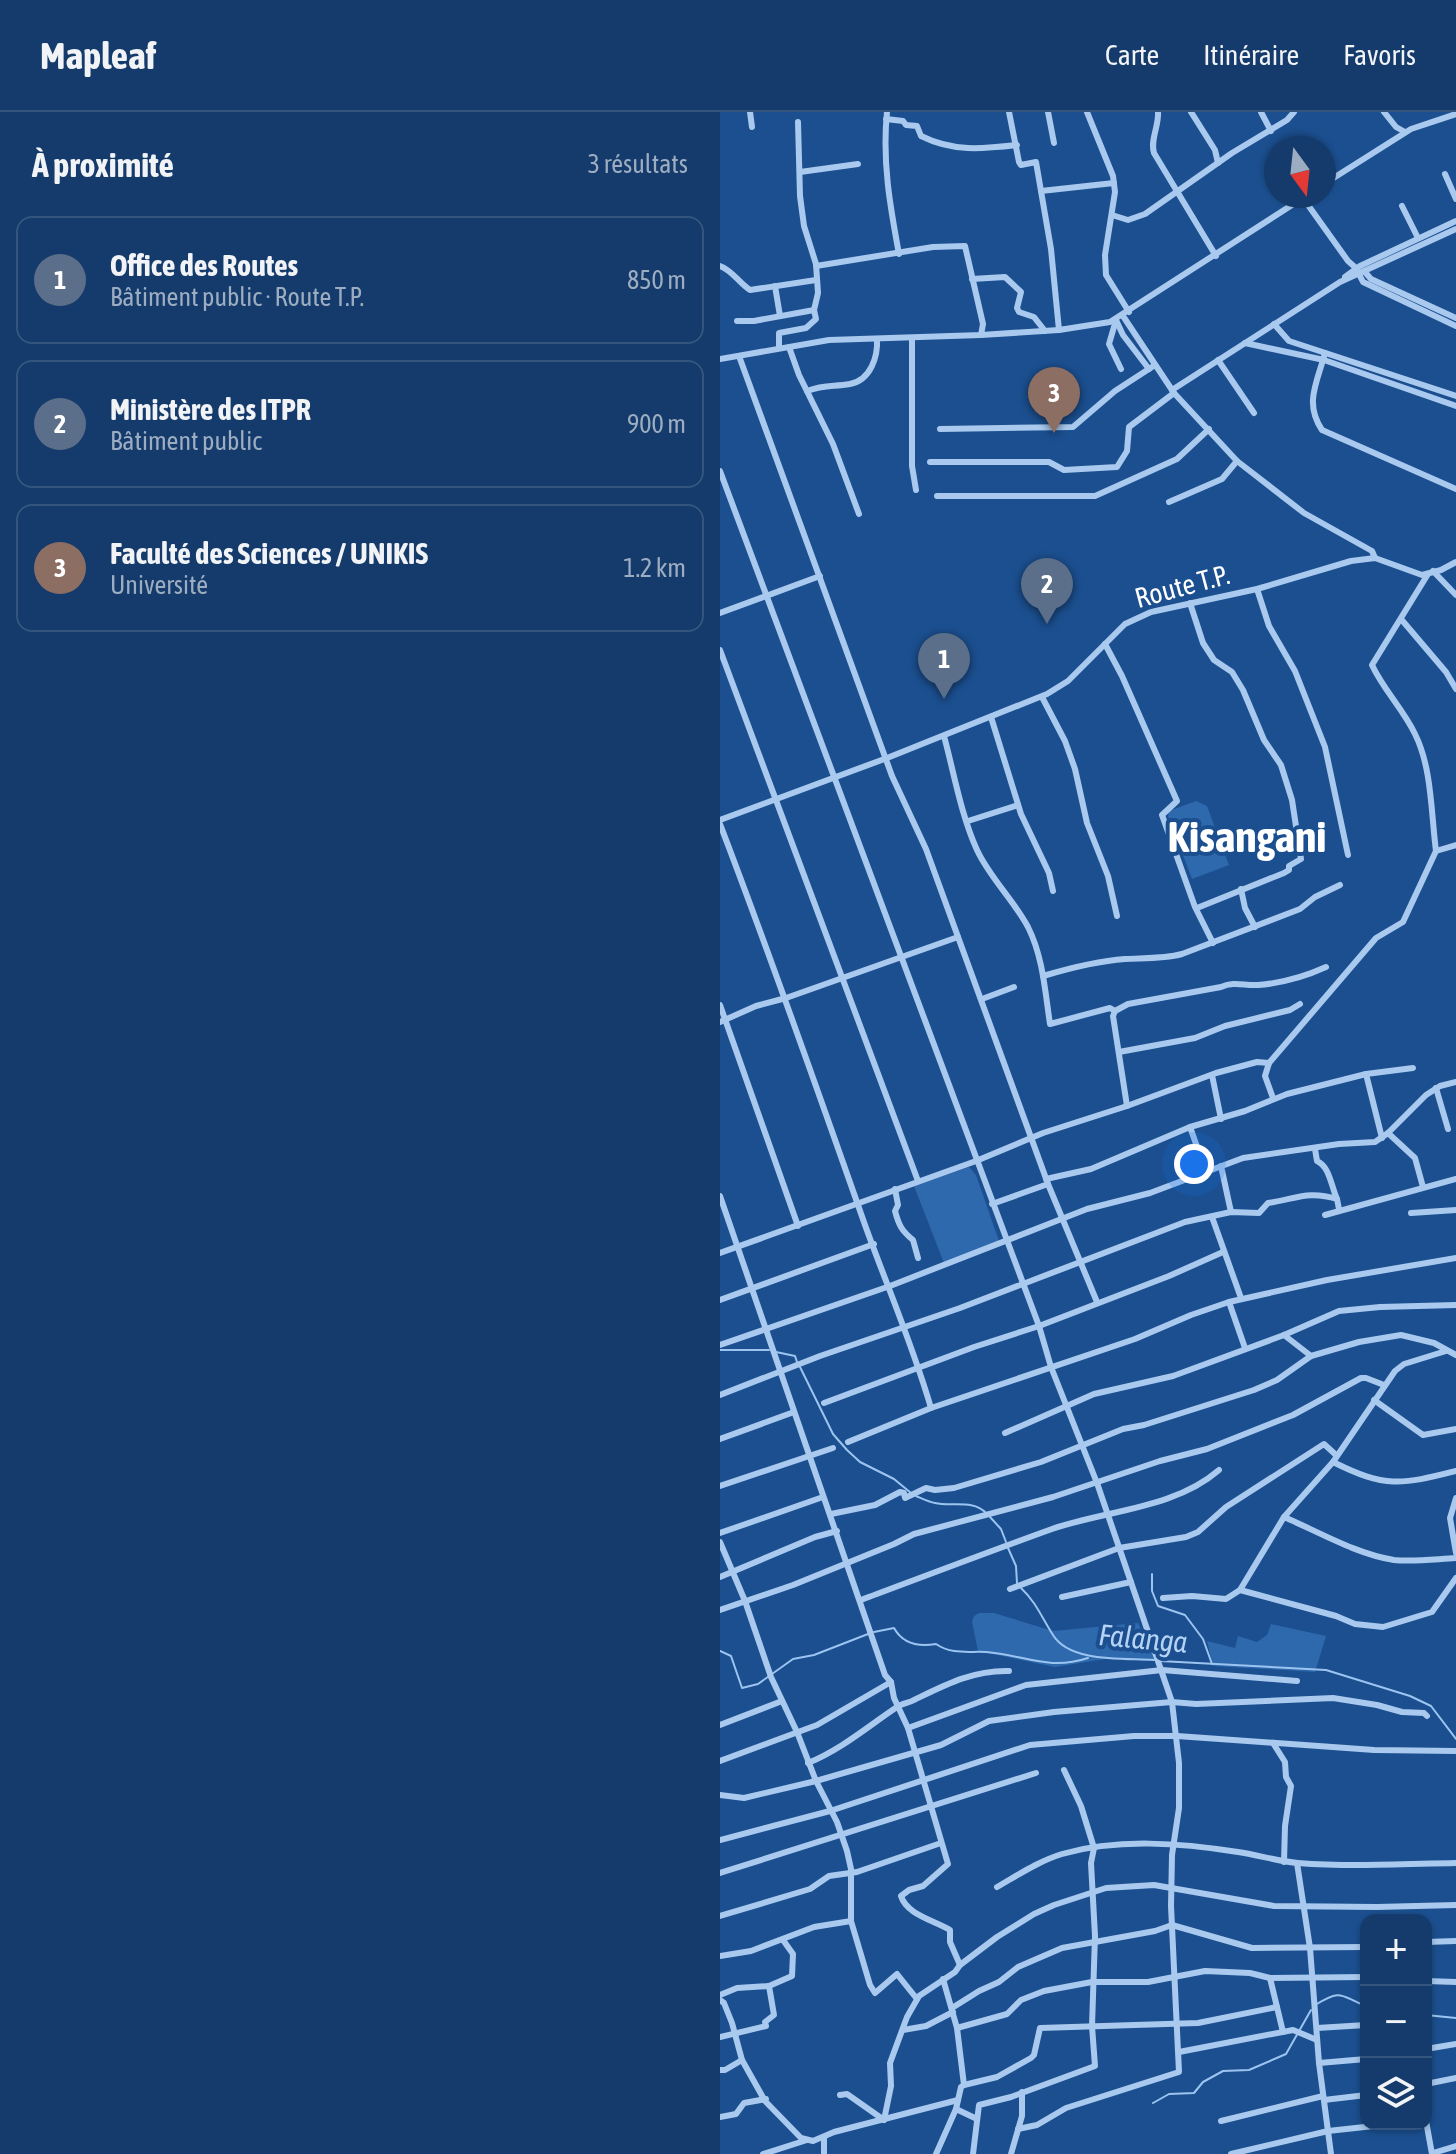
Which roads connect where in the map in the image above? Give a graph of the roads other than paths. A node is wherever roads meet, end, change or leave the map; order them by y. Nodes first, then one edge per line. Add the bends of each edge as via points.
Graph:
1 (750, 112) edge
2 (1009, 112) edge
3 (1048, 112) edge
4 (1087, 112) edge
5 (1158, 112) edge
6 (1191, 112) edge
7 (1261, 112) edge
8 (1294, 112) edge
9 (1384, 112) edge
10 (1456, 114) edge
11 (887, 116) edge
12 (798, 122) dead end
13 (752, 127) dead end
14 (1271, 131) junction
15 (1405, 132) junction
16 (1054, 143) dead end
17 (1017, 145) junction
18 (1215, 150) junction
19 (1232, 153) junction
20 (1218, 163) junction
21 (858, 164) dead end
22 (800, 172) junction
23 (1445, 174) dead end
24 (1336, 176) edge
25 (1114, 183) junction
26 (1041, 191) junction
27 (1177, 193) junction
28 (1456, 199) edge
29 (1402, 206) dead end
30 (1288, 208) edge
31 (1312, 208) edge
32 (1112, 215) junction
33 (1456, 221) edge
34 (1456, 229) edge
35 (1418, 238) junction
36 (899, 254) junction
37 (1216, 256) junction
38 (720, 266) edge
39 (816, 266) junction
40 (1360, 270) junction
41 (972, 279) junction
42 (816, 280) junction
43 (775, 286) junction
44 (814, 310) junction
45 (780, 316) junction
46 (1122, 316) junction
47 (1456, 318) edge
48 (737, 321) dead end
49 (1274, 324) junction
50 (1456, 326) edge
51 (1059, 330) junction
52 (1045, 331) junction
53 (981, 335) junction
54 (912, 338) junction
55 (877, 339) junction
56 (1245, 343) junction
57 (789, 347) junction
58 (779, 348) junction
59 (739, 356) junction
60 (1324, 357) junction
61 (720, 359) edge
62 (1218, 360) junction
63 (1152, 367) junction
64 (1121, 369) dead end
65 (807, 391) junction
66 (1173, 391) junction
67 (1455, 395) edge
68 (1452, 405) edge
69 (1254, 413) dead end
70 (940, 429) dead end
71 (1209, 429) junction
72 (1237, 461) junction
73 (930, 462) dead end
74 (720, 471) edge
75 (1456, 489) edge
76 (916, 490) dead end
77 (937, 496) dead end
78 (1169, 502) dead end
79 (859, 514) dead end
80 (1375, 558) junction
81 (1456, 562) edge
82 (1431, 572) junction
83 (820, 576) junction
84 (1257, 589) junction
85 (1456, 595) edge
86 (766, 596) junction
87 (1190, 603) junction
88 (720, 613) edge
89 (1401, 619) junction
90 (1105, 644) junction
91 (720, 650) edge
92 (1456, 689) edge
93 (1042, 697) junction
94 (991, 717) junction
95 (944, 736) junction
96 (887, 758) junction
97 (834, 777) junction
98 (776, 799) junction
99 (1018, 805) junction
100 (968, 821) junction
101 (720, 822) edge
102 (1456, 845) edge
103 (1436, 851) junction
104 (1348, 855) dead end
105 (1340, 885) dead end
106 (1241, 889) junction
107 (1053, 891) dead end
108 (1197, 908) junction
109 (1117, 916) dead end
110 (1255, 927) junction
111 (958, 937) junction
112 (1213, 943) junction
113 (900, 957) junction
114 (1326, 967) dead end
115 (1043, 976) junction
116 (842, 978) junction
117 (1014, 987) dead end
118 (786, 998) junction
119 (982, 999) junction
120 (1300, 1004) dead end
121 (720, 1005) edge
122 (1115, 1011) junction
123 (723, 1021) edge
124 (1119, 1052) junction
125 (1269, 1063) junction
126 (1413, 1068) dead end
127 (1366, 1074) junction
128 (1212, 1075) junction
129 (1456, 1082) edge
130 (1436, 1088) junction
131 (1273, 1098) junction
132 (1127, 1106) junction
133 (1221, 1119) junction
134 (1190, 1127) junction
135 (1448, 1129) dead end
136 (1385, 1136) junction
137 (1031, 1138) junction
138 (1315, 1149) junction
139 (976, 1161) junction
140 (1221, 1166) junction
141 (1206, 1172) junction
142 (1456, 1179) edge
143 (918, 1181) junction
144 (1047, 1182) junction
145 (1423, 1187) junction
146 (895, 1189) junction
147 (720, 1196) edge
148 (1337, 1199) junction
149 (858, 1203) junction
150 (992, 1204) junction
151 (1339, 1209) junction
152 (1456, 1210) edge
153 (1231, 1212) junction
154 (1411, 1213) dead end
155 (1325, 1215) dead end
156 (1212, 1217) junction
157 (1061, 1218) junction
158 (798, 1226) junction
159 (1006, 1241) junction
160 (874, 1244) junction
161 (738, 1246) junction
162 (1223, 1252) junction
163 (720, 1253) edge
164 (918, 1258) dead end
165 (1456, 1258) edge
166 (1080, 1261) junction
167 (1022, 1285) junction
168 (890, 1286) junction
169 (752, 1287) junction
170 (1241, 1298) junction
171 (720, 1300) edge
172 (1097, 1302) junction
173 (1229, 1302) junction
174 (1456, 1305) edge
175 (1039, 1326) junction
176 (903, 1327) junction
177 (767, 1331) junction
178 (1284, 1335) junction
179 (720, 1345) edge
180 (1245, 1348) junction
181 (1446, 1351) junction
182 (1456, 1355) edge
183 (1311, 1356) junction
184 (1051, 1367) junction
185 (920, 1368) junction
186 (780, 1372) junction
187 (1384, 1385) junction
188 (720, 1395) edge
189 (1374, 1400) junction
190 (824, 1403) dead end
191 (1067, 1407) junction
192 (931, 1408) junction
193 (794, 1412) junction
194 (1456, 1429) edge
195 (1005, 1433) dead end
196 (720, 1439) edge
197 (848, 1442) dead end
198 (1082, 1445) junction
199 (833, 1448) dead end
200 (809, 1454) junction
201 (1334, 1458) junction
202 (1219, 1470) dead end
203 (1456, 1471) edge
204 (1097, 1483) junction
205 (720, 1486) edge
206 (823, 1497) junction
207 (1456, 1498) edge
208 (831, 1514) junction
209 (1108, 1514) junction
210 (1284, 1517) junction
211 (837, 1531) junction
212 (720, 1533) edge
213 (720, 1542) edge
214 (1119, 1548) junction
215 (1456, 1555) edge
216 (848, 1561) junction
217 (732, 1572) junction
218 (720, 1577) edge
219 (1456, 1578) edge
220 (1131, 1582) junction
221 (1016, 1586) dead end
222 (1240, 1590) junction
223 (1062, 1597) dead end
224 (1163, 1598) dead end
225 (861, 1600) junction
226 (745, 1601) junction
227 (720, 1610) edge
228 (1160, 1665) junction
229 (1009, 1671) dead end
230 (1297, 1681) dead end
231 (891, 1682) junction
232 (782, 1701) junction
233 (1172, 1702) junction
234 (899, 1705) junction
235 (1427, 1716) dead end
236 (720, 1725) edge
237 (908, 1728) junction
238 (797, 1732) junction
239 (1177, 1736) junction
240 (1273, 1743) junction
241 (1456, 1751) edge
242 (914, 1753) junction
243 (720, 1761) edge
244 (808, 1763) junction
245 (1064, 1770) dead end
246 (1036, 1773) dead end
247 (923, 1780) junction
248 (816, 1781) junction
249 (720, 1795) edge
250 (931, 1808) junction
251 (830, 1811) junction
252 (840, 1833) junction
253 (720, 1840) edge
254 (941, 1843) junction
255 (1174, 1844) junction
256 (1094, 1848) junction
257 (1284, 1862) junction
258 (1297, 1863) junction
259 (1456, 1863) edge
260 (853, 1871) junction
261 (720, 1873) edge
262 (1172, 1886) junction
263 (997, 1887) dead end
264 (1094, 1891) junction
265 (1456, 1905) edge
266 (1302, 1906) junction
267 (720, 1916) edge
268 (851, 1921) junction
269 (1172, 1925) junction
270 (783, 1940) junction
271 (1095, 1941) junction
272 (1456, 1941) edge
273 (1432, 1942) edge
274 (1360, 1947) edge
275 (1310, 1948) junction
276 (720, 1956) edge
277 (960, 1965) junction
278 (1175, 1977) junction
279 (1360, 1977) edge
280 (1270, 1978) junction
281 (1312, 1978) junction
282 (943, 1979) junction
283 (1432, 1981) edge
284 (1094, 1982) junction
285 (1456, 1982) edge
286 (769, 1986) junction
287 (720, 1998) edge
288 (917, 1999) junction
289 (1277, 2007) junction
290 (953, 2010) junction
291 (1177, 2025) junction
292 (1360, 2025) edge
293 (1092, 2026) junction
294 (957, 2028) junction
295 (1317, 2028) junction
296 (903, 2030) junction
297 (1285, 2030) junction
298 (735, 2033) junction
299 (720, 2037) edge
300 (1317, 2040) junction
301 (1456, 2044) edge
302 (1432, 2048) edge
303 (1179, 2052) junction
304 (742, 2060) junction
305 (1360, 2060) edge
306 (1319, 2063) junction
307 (720, 2070) edge
308 (1456, 2078) edge
309 (1432, 2083) edge
310 (964, 2085) junction
311 (1022, 2092) junction
312 (840, 2095) dead end
313 (1360, 2095) edge
314 (1323, 2098) junction
315 (766, 2099) junction
316 (955, 2104) junction
317 (720, 2117) edge
318 (977, 2119) junction
319 (884, 2120) junction
320 (1221, 2121) dead end
321 (1360, 2128) edge
322 (1018, 2129) junction
323 (1428, 2130) edge
324 (1328, 2131) junction
325 (824, 2137) junction
326 (807, 2140) junction
327 (1456, 2146) edge
328 (755, 2154) edge
329 (762, 2154) edge
330 (824, 2154) edge
331 (936, 2154) edge
332 (973, 2154) edge
333 (1011, 2154) edge
334 (1231, 2154) edge
335 (1331, 2154) edge
336 (1432, 2154) edge

1 - 13 street
2 - 17 street
3 - 16 street
4 - 25 street
5 - 27 street via 1153,150
6 - 18 street
7 - 14 street
8 - 14 street
9 - 15 street
10 - 15 street
11 - 17 street via 917,126 921,136 948,147
11 - 36 street via 886,176
12 - 22 street
14 - 19 street
15 - 24 street
17 - 26 street via 1021,165 1036,162
18 - 19 street
18 - 20 street
19 - 20 street
20 - 27 street
21 - 22 street
22 - 39 street via 804,226
23 - 28 street
25 - 26 street
25 - 32 street
26 - 51 street
27 - 32 street via 1136,218
27 - 37 street
29 - 35 street
30 - 37 street
31 - 40 street via 1348,261
32 - 46 street via 1106,275
33 - 35 street
34 - 40 street
35 - 40 street
36 - 39 street
36 - 41 street via 965,246
37 - 46 street
38 - 43 street via 750,290
39 - 42 street
40 - 47 street
40 - 49 street
40 - 50 street via 1363,282
41 - 52 street via 1005,277 1021,292 1019,312 1034,317
41 - 53 street
42 - 43 street
42 - 44 street
43 - 45 street
44 - 45 street
44 - 58 street via 815,323 779,333
45 - 48 street
46 - 51 street
46 - 63 street
46 - 64 street via 1109,344
49 - 56 street
49 - 60 street via 1289,341
51 - 52 street
52 - 53 street
53 - 54 street
54 - 55 street
54 - 76 street
55 - 57 street
55 - 65 street via 878,357 857,381
56 - 60 street
56 - 62 street
57 - 58 street
57 - 65 street
58 - 59 street
59 - 61 street
59 - 83 street
60 - 67 street
60 - 68 street
60 - 75 street via 1312,403 1312,415 1322,430
62 - 66 street
62 - 69 street
63 - 66 street
63 - 70 street via 1073,427
65 - 79 street
66 - 71 street
66 - 73 street via 1129,427 1130,443 1117,467 1064,470 1049,462
67 - 68 street
71 - 72 street
71 - 77 street via 1177,459 1095,496
72 - 78 street via 1222,479
72 - 80 street via 1304,513 1372,551
74 - 86 street
80 - 82 street via 1414,573
80 - 84 street, Route T.P.
81 - 82 street
82 - 85 street
82 - 89 street
83 - 86 street
83 - 96 street
84 - 87 street, Route T.P.
84 - 104 street via 1325,747
86 - 88 street
86 - 97 street
87 - 90 street, Route T.P. via 1139,617
87 - 106 street via 1203,643 1214,660 1232,672 1278,759 1302,850 1301,859 1289,870
89 - 92 street
89 - 103 street via 1372,665 1416,737
90 - 93 street, Route T.P. via 1068,681
90 - 108 street via 1177,801 1162,815
91 - 98 street
93 - 94 street, Route T.P.
93 - 109 street via 1075,769
94 - 95 street, Route T.P.
94 - 99 street
95 - 96 street, Route T.P.
95 - 100 street
96 - 97 street, Route T.P.
96 - 111 street
97 - 98 street, Route T.P.
97 - 113 street
98 - 101 street, Route T.P.
98 - 116 street
99 - 100 street
99 - 107 street
100 - 115 street via 984,865 1026,924
101 - 118 street
102 - 103 street
103 - 125 street via 1403,922 1376,938
105 - 110 street
106 - 108 street
106 - 110 street
108 - 112 street
110 - 112 street
111 - 113 street
111 - 119 street
112 - 115 street via 1165,959 1111,960
113 - 116 street
113 - 139 street
114 - 122 street via 1283,982 1231,983
115 - 122 street via 1050,1024
116 - 118 street
116 - 143 street
117 - 119 street
118 - 123 street
118 - 149 street
119 - 137 street
120 - 124 street via 1195,1038
121 - 123 street
122 - 124 street
123 - 158 street
124 - 132 street
125 - 128 street
125 - 131 street via 1265,1076
126 - 127 street
127 - 131 street
127 - 136 street
128 - 132 street
128 - 133 street
129 - 130 street
130 - 135 street
130 - 136 street
131 - 133 street
132 - 137 street
133 - 134 street
134 - 141 street
134 - 144 street
136 - 138 street via 1375,1142
136 - 145 street via 1415,1158
137 - 139 street
137 - 144 street
138 - 140 street
138 - 148 street
139 - 143 street
139 - 150 street
140 - 141 street
140 - 153 street
141 - 157 street
142 - 145 street
143 - 146 street
144 - 150 street
144 - 157 street
145 - 151 street
146 - 149 street
146 - 164 street via 900,1229 913,1240
147 - 161 street
148 - 151 street
148 - 153 street via 1305,1193 1268,1203 1259,1213
149 - 158 street
149 - 160 street
150 - 159 street
151 - 155 street
152 - 154 street
153 - 156 street
156 - 162 street
156 - 166 street
157 - 159 street
157 - 166 street
158 - 161 street
159 - 167 street
159 - 168 street
160 - 168 street
160 - 169 street
161 - 163 street
161 - 169 street
162 - 170 street
162 - 172 street
165 - 170 street
166 - 167 street
166 - 172 street
167 - 175 street
167 - 176 street
168 - 176 street
168 - 177 street
169 - 171 street
169 - 177 street
170 - 173 street
172 - 175 street
173 - 180 street
173 - 184 street
174 - 178 street via 1339,1311
175 - 184 street
175 - 185 street
176 - 185 street
176 - 186 street
177 - 179 street
177 - 186 street
178 - 180 street
178 - 183 street
180 - 191 street via 1173,1376 1106,1389
181 - 182 street
181 - 183 street via 1434,1343 1394,1335
181 - 187 street via 1404,1364
183 - 198 street via 1254,1390
184 - 191 street
184 - 192 street
185 - 190 street
185 - 192 street
186 - 188 street
186 - 193 street
187 - 189 street
187 - 204 street via 1361,1378 1240,1437
189 - 194 street via 1423,1435
189 - 201 street
191 - 195 street
191 - 198 street
192 - 197 street
193 - 196 street
193 - 200 street
198 - 204 street
198 - 208 street via 954,1488 926,1488 905,1498 900,1492 875,1505
199 - 200 street
200 - 205 street
200 - 206 street
201 - 203 street via 1362,1477 1401,1483
201 - 210 street
201 - 214 street via 1324,1444 1226,1507 1198,1532
202 - 209 street via 1172,1496
204 - 209 street
204 - 216 street via 914,1534
206 - 208 street
206 - 212 street
207 - 215 street via 1450,1518
208 - 211 street
209 - 214 street
209 - 225 street
210 - 215 street via 1390,1559
210 - 222 street
211 - 216 street
211 - 217 street
213 - 217 street
214 - 220 street
214 - 221 street
216 - 225 street
216 - 226 street
217 - 218 street
217 - 226 street
219 - 222 street via 1432,1612 1383,1627 1355,1624
220 - 223 street
220 - 228 street
222 - 224 street via 1226,1599
225 - 231 street
226 - 227 street
226 - 232 street
228 - 230 street
228 - 233 street
228 - 237 street via 1026,1685
229 - 234 street via 944,1684
231 - 234 street
231 - 238 street
232 - 236 street
232 - 238 street
233 - 235 street via 1333,1698
233 - 239 street
233 - 242 street via 989,1721
234 - 237 street
234 - 244 street via 865,1732
237 - 242 street
238 - 243 street
238 - 244 street
239 - 240 street
239 - 247 street via 1030,1745
239 - 255 street
240 - 241 street
240 - 257 street via 1291,1786
242 - 247 street
242 - 248 street
244 - 248 street
245 - 256 street
246 - 250 street
247 - 250 street
247 - 251 street
248 - 249 street via 744,1798
248 - 251 street
250 - 252 street
250 - 254 street
251 - 252 street
251 - 253 street
252 - 260 street
252 - 261 street
254 - 260 street
254 - 277 street via 947,1866 901,1896 906,1908 950,1930
255 - 256 street
255 - 257 street
255 - 262 street
256 - 263 street via 1062,1854
256 - 264 street
257 - 258 street
258 - 259 street
258 - 266 street
260 - 267 street
260 - 268 street
262 - 264 street
262 - 266 street via 1250,1903
262 - 269 street
264 - 271 street
264 - 277 street via 1034,1914
265 - 266 street
266 - 275 street
268 - 270 street via 814,1927
268 - 288 street via 875,1993 897,1974
269 - 271 street
269 - 275 street via 1241,1946
269 - 278 street
270 - 276 street
270 - 286 street via 793,1954 792,1976
271 - 284 street
271 - 290 street via 1018,1967
272 - 273 street
274 - 275 street
275 - 281 street
277 - 282 street
278 - 280 street via 1205,1971
278 - 284 street
278 - 291 street
279 - 281 street
280 - 281 street
280 - 289 street
281 - 295 street
282 - 288 street
282 - 290 street
283 - 285 street
284 - 293 street
284 - 294 street via 1044,1991 1021,2000 1007,2014
286 - 287 street via 737,1988
286 - 298 street via 774,2015 766,2026
287 - 298 street
288 - 296 street
289 - 291 street
289 - 297 street
290 - 294 street
290 - 296 street via 926,2026
291 - 293 street
291 - 303 street
292 - 295 street
293 - 310 street via 1040,2028 1031,2058 997,2077
293 - 311 street via 1093,2068
294 - 310 street
295 - 300 street
296 - 319 street via 890,2063
297 - 300 street via 1299,2030
297 - 303 street
298 - 299 street
298 - 304 street
300 - 306 street
301 - 302 street
303 - 322 street via 1179,2072
304 - 307 street
304 - 315 street
305 - 306 street
306 - 314 street
308 - 309 street
310 - 316 street
311 - 318 street via 979,2105
311 - 322 street
312 - 319 street via 847,2094
313 - 314 street
314 - 320 street
314 - 324 street
315 - 317 street via 744,2103 736,2114
315 - 326 street
316 - 318 street
316 - 319 street
316 - 331 street
318 - 332 street
319 - 325 street
321 - 324 street
322 - 333 street
323 - 336 street
324 - 334 street
324 - 335 street
325 - 326 street
325 - 330 street
326 - 329 street
327 - 336 street
328 - 329 street

